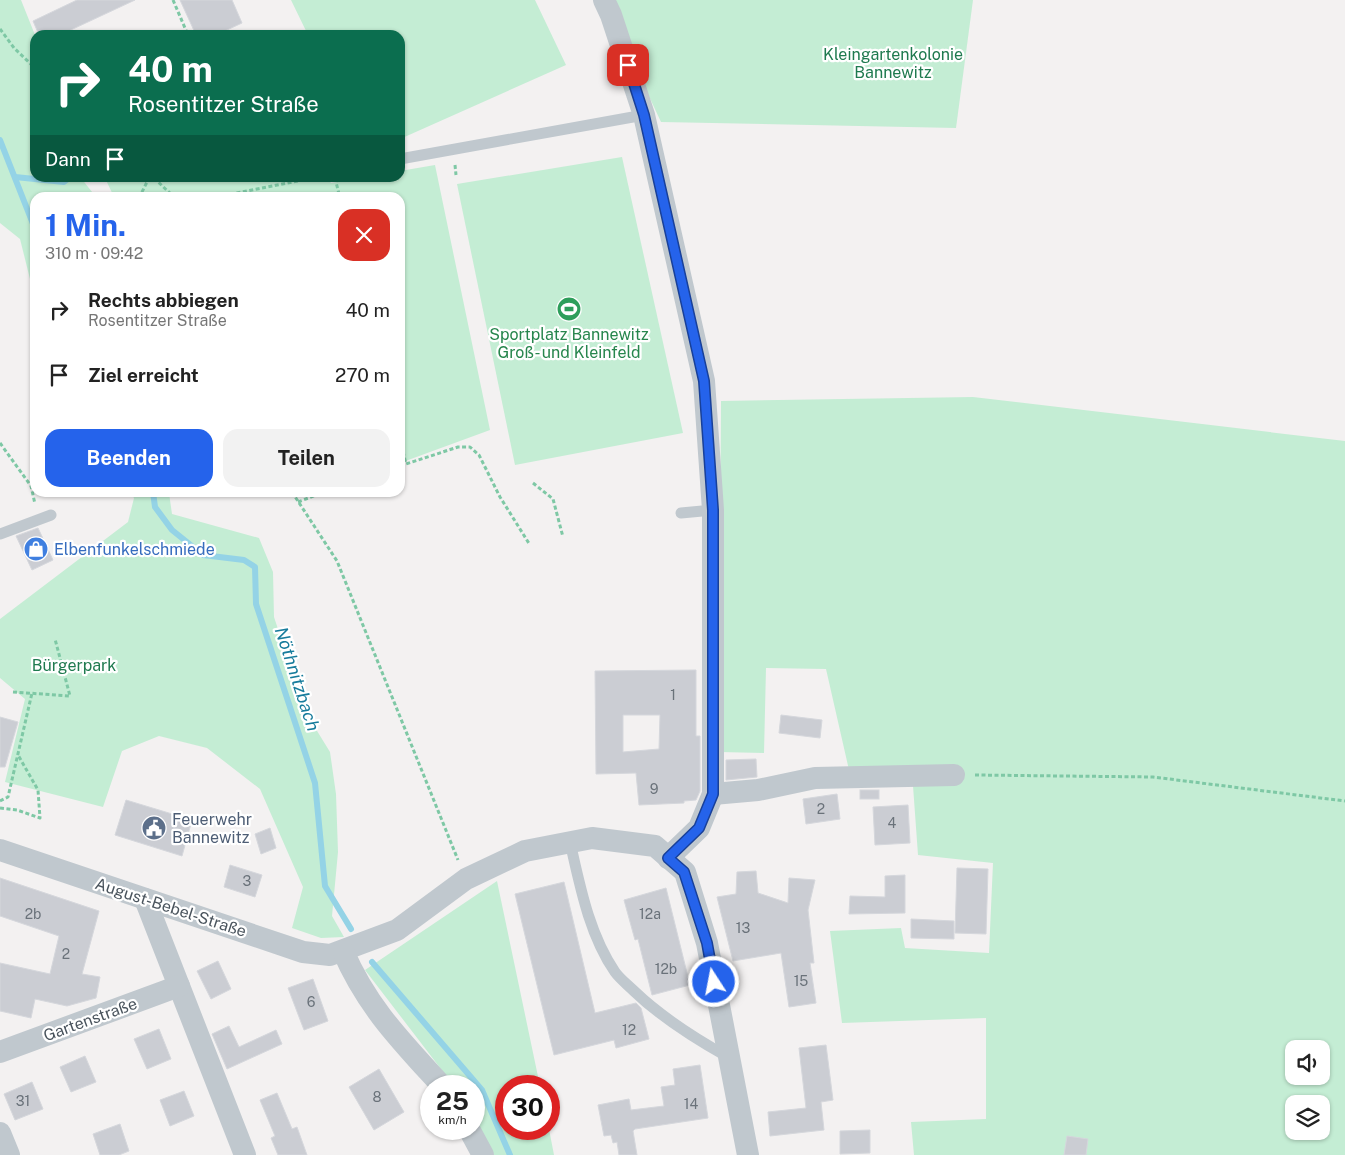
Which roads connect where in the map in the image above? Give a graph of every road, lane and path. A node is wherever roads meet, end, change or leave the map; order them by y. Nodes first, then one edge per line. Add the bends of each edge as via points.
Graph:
1 (173, 0) edge
2 (604, 0) edge
3 (0, 29) edge
4 (186, 30) edge
5 (30, 63) edge
6 (644, 115) junction
7 (405, 158) edge
8 (158, 182) edge
9 (293, 182) edge
10 (169, 192) edge
11 (242, 192) edge
12 (0, 443) edge
13 (405, 460) edge
14 (406, 464) joint
15 (533, 483) dead end
16 (30, 485) edge
17 (33, 497) edge
18 (295, 497) edge
19 (311, 497) edge
20 (298, 502) junction
21 (713, 510) junction
22 (681, 513) dead end
23 (51, 515) dead end
24 (38, 519) junction
25 (0, 534) edge
26 (563, 537) dead end
27 (530, 546) dead end
28 (55, 639) dead end
29 (13, 692) dead end
30 (32, 693) junction
31 (18, 754) junction
32 (954, 775) joint
33 (713, 794) junction
34 (0, 801) edge
35 (1345, 801) edge
36 (0, 808) edge
37 (570, 842) junction
38 (0, 850) edge
39 (668, 858) junction
40 (466, 879) junction
41 (145, 899) junction
42 (343, 951) junction
43 (179, 986) junction
44 (0, 1052) edge
45 (730, 1058) junction
46 (432, 1075) edge
47 (0, 1133) edge
48 (475, 1140) edge
49 (9, 1155) edge
50 (245, 1155) edge
51 (483, 1155) edge
52 (748, 1155) edge

1 - 4 path
2 - 6 street
3 - 5 path
6 - 7 lane
6 - 21 street via 643,141 704,381
8 - 10 path
9 - 11 path
12 - 16 path
13 - 14 path
14 - 27 path via 458,447 470,447 479,455
15 - 26 path via 554,499
17 - 24 path
18 - 20 path
19 - 20 path
20 - 40 path via 337,561
21 - 22 lane
21 - 33 street
23 - 24 lane
24 - 25 lane
28 - 30 path via 70,696
29 - 30 path
30 - 31 path
31 - 34 path via 8,797
31 - 36 path via 38,790 40,818
32 - 33 street via 815,778 758,790
32 - 35 path via 1153,777
33 - 39 street via 699,828
37 - 39 street, August-Bebel-Straße via 592,838 656,846
37 - 40 street, August-Bebel-Straße via 525,851
37 - 45 lane via 585,906 604,955 616,974 651,1007 692,1037
38 - 41 street, August-Bebel-Straße
39 - 45 street, August-Bebel-Straße via 684,872 707,943
40 - 42 street, August-Bebel-Straße via 397,930
41 - 42 street, August-Bebel-Straße via 303,952 330,955
41 - 43 street
42 - 46 street via 356,981 380,1017
43 - 44 street, Gartenstraße
43 - 50 street
45 - 52 street, August-Bebel-Straße
47 - 49 street
48 - 51 street

